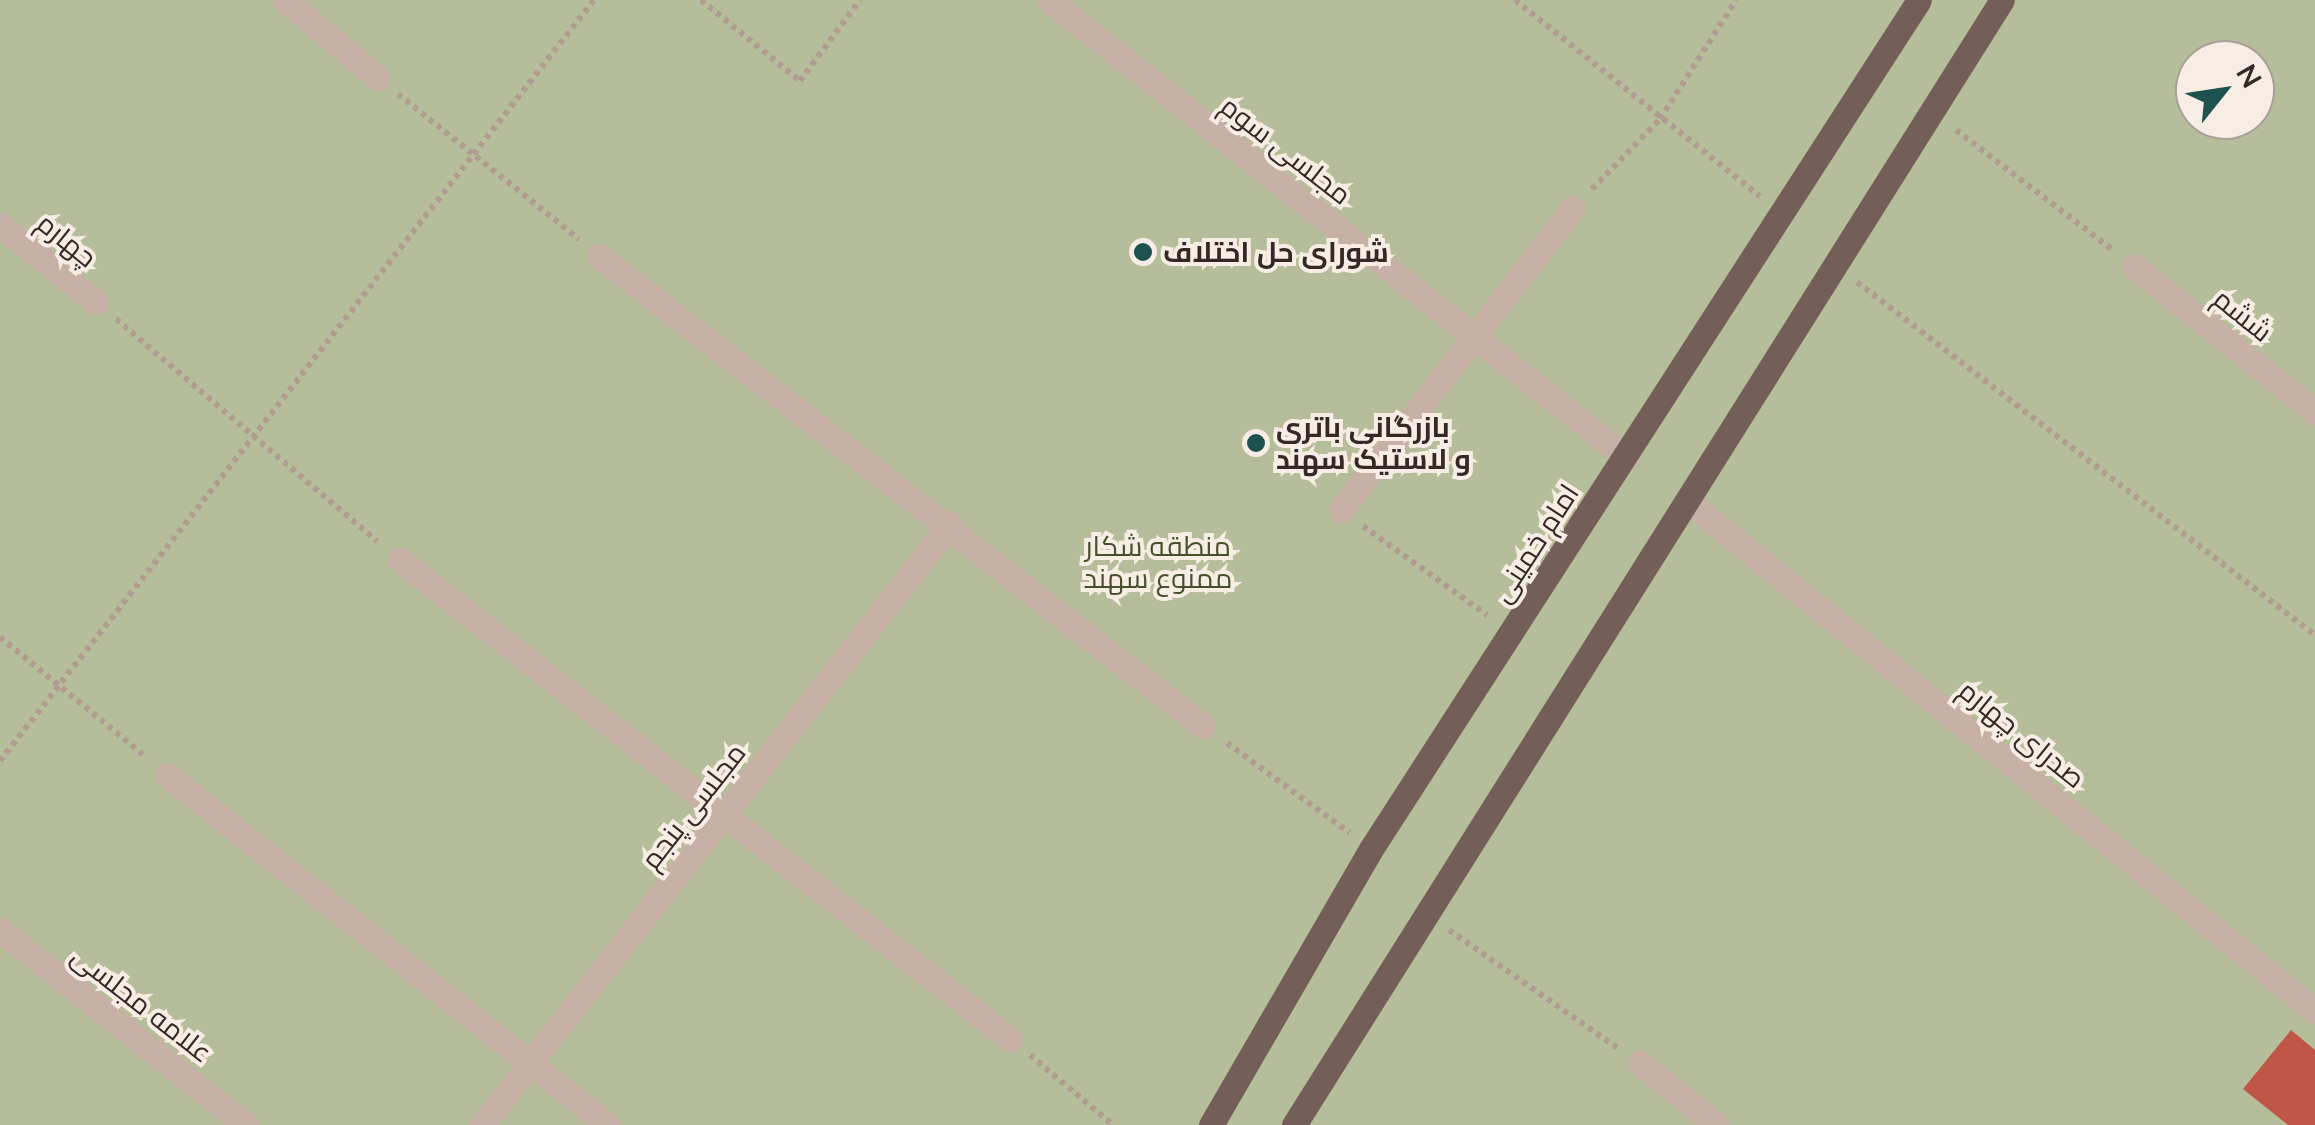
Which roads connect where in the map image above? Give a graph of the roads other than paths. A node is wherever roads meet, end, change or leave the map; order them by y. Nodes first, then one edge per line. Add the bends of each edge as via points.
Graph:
1 (284, 0) edge
2 (1049, 0) edge
3 (1919, 0) edge
4 (2002, 0) edge
5 (378, 78) road end
6 (1573, 208) road end
7 (0, 225) edge
8 (599, 256) road end
9 (2134, 266) road end
10 (96, 302) road end
11 (1476, 338) junction
12 (2315, 412) edge
13 (1627, 458) junction
14 (1692, 504) junction
15 (1342, 510) road end
16 (950, 524) junction
17 (400, 560) road end
18 (1203, 726) road end
19 (167, 775) road end
20 (726, 812) junction
21 (0, 930) edge
22 (2315, 1011) edge
23 (1010, 1038) road end
24 (1640, 1063) road end
25 (530, 1064) junction
26 (246, 1125) edge
27 (482, 1125) edge
28 (608, 1125) edge
29 (1211, 1125) edge
30 (1294, 1125) edge
31 (1718, 1125) edge

1 - 5 street
2 - 11 street, مجلسی سوم
3 - 13 main road, امام خمینی
4 - 14 main road
6 - 11 street
7 - 10 street, چهارم
8 - 16 street
9 - 12 street, ششم
11 - 13 street, مجلسی سوم
11 - 15 street
13 - 29 main road, امام خمینی via 1372,849
14 - 22 street, صدرای چهارم
14 - 30 main road via 1423,912
16 - 18 street
16 - 20 street, مجلسی پنجم
17 - 20 street
19 - 25 street
20 - 23 street
20 - 25 street, مجلسی پنجم
21 - 26 street, علامه مجلسی
24 - 31 street
25 - 27 street, مجلسی پنجم
25 - 28 street

